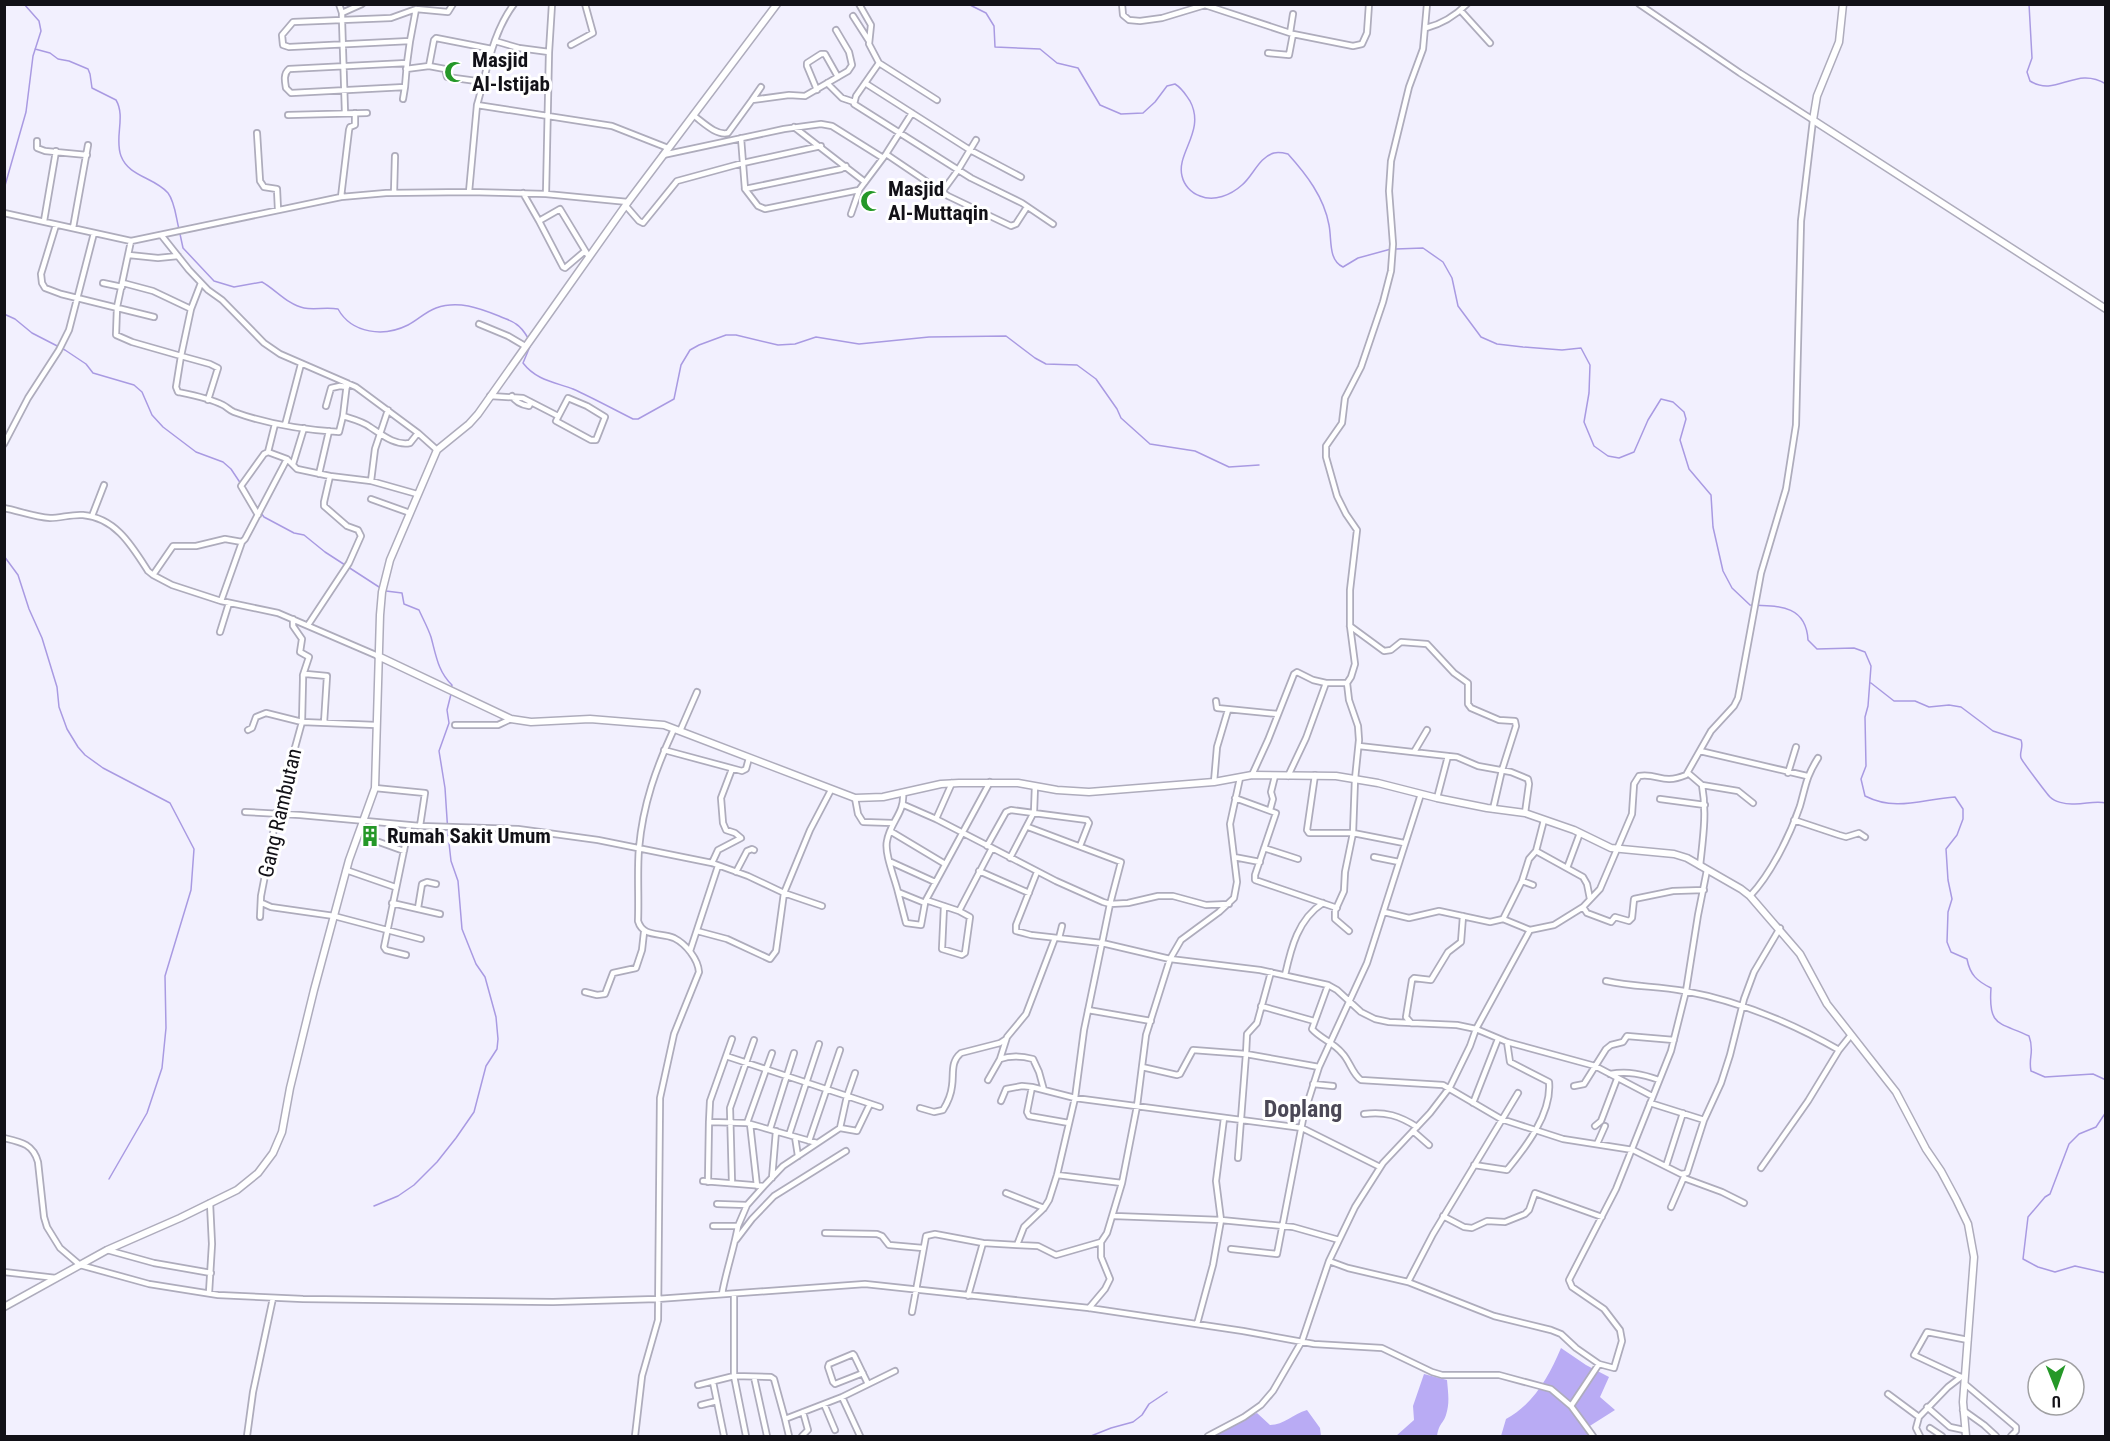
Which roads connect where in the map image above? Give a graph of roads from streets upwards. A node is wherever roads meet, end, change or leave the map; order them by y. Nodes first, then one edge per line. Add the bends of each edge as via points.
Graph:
1 (339, 4) edge
2 (453, 4) edge
3 (514, 4) edge
4 (552, 4) edge
5 (585, 4) edge
6 (859, 4) edge
7 (1122, 4) edge
8 (1369, 4) edge
9 (1427, 4) edge
10 (1467, 4) edge
11 (1639, 4) edge
12 (359, 5) edge
13 (775, 5) edge
14 (1842, 5) edge
15 (1216, 6) edge
16 (416, 9) junction
17 (1461, 10) junction
18 (342, 13) junction
19 (401, 14) junction
20 (1293, 14) dead end
21 (853, 15) dead end
22 (363, 19) junction
23 (414, 19) junction
24 (342, 20) junction
25 (1426, 28) junction
26 (836, 30) dead end
27 (1292, 34) junction
28 (495, 40) junction
29 (410, 41) junction
30 (869, 41) junction
31 (343, 43) junction
32 (1490, 43) dead end
33 (572, 45) dead end
34 (492, 49) junction
35 (549, 52) junction
36 (1268, 53) dead end
37 (406, 63) junction
38 (879, 63) junction
39 (429, 66) junction
40 (343, 67) junction
41 (406, 69) junction
42 (838, 77) junction
43 (484, 82) junction
44 (865, 82) junction
45 (827, 83) junction
46 (405, 87) junction
47 (761, 87) dead end
48 (344, 89) junction
49 (817, 90) junction
50 (403, 99) dead end
51 (752, 100) junction
52 (937, 100) dead end
53 (854, 102) junction
54 (477, 105) junction
55 (345, 113) junction
56 (356, 113) junction
57 (367, 113) dead end
58 (912, 113) junction
59 (288, 115) dead end
60 (692, 115) junction
61 (548, 116) junction
62 (1813, 120) junction
63 (794, 127) junction
64 (899, 132) junction
65 (257, 133) dead end
66 (741, 138) junction
67 (976, 140) dead end
68 (37, 141) dead end
69 (88, 145) dead end
70 (821, 146) junction
71 (668, 148) junction
72 (970, 150) junction
73 (56, 152) junction
74 (87, 155) junction
75 (663, 155) junction
76 (395, 156) dead end
77 (885, 156) junction
78 (743, 163) junction
79 (846, 166) junction
80 (958, 170) junction
81 (1021, 177) dead end
82 (865, 182) junction
83 (745, 189) junction
84 (859, 190) junction
85 (469, 192) junction
86 (942, 192) junction
87 (394, 193) junction
88 (523, 193) junction
89 (546, 194) junction
90 (341, 197) junction
91 (627, 204) junction
92 (1027, 207) junction
93 (278, 210) junction
94 (4, 213) edge
95 (851, 214) dead end
96 (44, 221) junction
97 (538, 221) junction
98 (1053, 224) dead end
99 (56, 225) junction
100 (73, 228) junction
101 (94, 233) junction
102 (162, 236) junction
103 (131, 241) junction
104 (587, 254) junction
105 (129, 255) junction
106 (178, 256) junction
107 (103, 283) dead end
108 (201, 283) junction
109 (123, 285) junction
110 (78, 298) junction
111 (117, 307) junction
112 (191, 309) junction
113 (2106, 309) edge
114 (154, 317) dead end
115 (479, 324) dead end
116 (528, 342) junction
117 (181, 356) junction
118 (301, 364) junction
119 (347, 385) junction
120 (490, 396) junction
121 (208, 399) junction
122 (326, 406) dead end
123 (388, 410) junction
124 (343, 416) junction
125 (558, 416) junction
126 (274, 424) junction
127 (285, 425) junction
128 (304, 428) junction
129 (329, 431) junction
130 (418, 433) junction
131 (380, 435) junction
132 (4, 444) edge
133 (437, 450) junction
134 (268, 452) junction
135 (287, 459) junction
136 (293, 464) junction
137 (319, 474) junction
138 (330, 476) junction
139 (371, 481) junction
140 (104, 485) dead end
141 (417, 495) junction
142 (371, 499) dead end
143 (4, 508) edge
144 (260, 513) junction
145 (410, 513) junction
146 (92, 516) junction
147 (242, 542) junction
148 (153, 575) junction
149 (221, 601) junction
150 (229, 603) junction
151 (292, 619) junction
152 (308, 625) junction
153 (1350, 626) junction
154 (220, 632) dead end
155 (378, 656) junction
156 (303, 675) junction
157 (1326, 683) junction
158 (1347, 683) junction
159 (697, 692) dead end
160 (1216, 701) dead end
161 (1228, 710) junction
162 (1278, 714) junction
163 (511, 719) junction
164 (302, 722) junction
165 (324, 723) junction
166 (376, 725) junction
167 (455, 725) dead end
168 (248, 730) dead end
169 (677, 730) junction
170 (1427, 730) dead end
171 (1359, 746) junction
172 (1796, 747) dead end
173 (664, 750) junction
174 (1700, 751) junction
175 (1414, 752) junction
176 (1448, 756) junction
177 (749, 758) junction
178 (1818, 758) dead end
179 (732, 769) junction
180 (1502, 770) junction
181 (1688, 773) junction
182 (1788, 773) junction
183 (1316, 775) junction
184 (1252, 776) junction
185 (1275, 776) junction
186 (1288, 776) junction
187 (1807, 776) junction
188 (1240, 778) junction
189 (1355, 779) junction
190 (990, 782) junction
191 (1214, 782) junction
192 (952, 783) junction
193 (1702, 785) junction
194 (1035, 786) junction
195 (375, 788) junction
196 (831, 790) junction
197 (903, 793) junction
198 (1420, 794) junction
199 (855, 798) junction
200 (1235, 798) junction
201 (1437, 798) junction
202 (1660, 799) dead end
203 (1753, 803) dead end
204 (904, 805) junction
205 (1705, 805) junction
206 (1493, 809) junction
207 (1269, 810) junction
208 (245, 812) dead end
209 (1034, 812) junction
210 (277, 813) junction
211 (1525, 813) junction
212 (936, 819) junction
213 (363, 820) junction
214 (1544, 820) junction
215 (1794, 820) junction
216 (893, 823) junction
217 (410, 826) junction
218 (420, 826) junction
219 (1028, 827) junction
220 (890, 831) junction
221 (962, 832) junction
222 (1353, 833) junction
223 (1580, 833) junction
224 (1866, 837) dead end
225 (379, 842) dead end
226 (1404, 843) junction
227 (1080, 846) junction
228 (990, 847) junction
229 (639, 848) junction
230 (1264, 848) junction
231 (1618, 848) junction
232 (754, 850) dead end
233 (404, 851) junction
234 (1536, 851) junction
235 (1234, 857) junction
236 (1374, 857) dead end
237 (1010, 858) junction
238 (1298, 859) dead end
239 (891, 862) junction
240 (1260, 862) junction
241 (1399, 862) junction
242 (715, 864) junction
243 (945, 864) junction
244 (1700, 866) junction
245 (1567, 868) junction
246 (346, 870) junction
247 (1707, 870) junction
248 (979, 871) junction
249 (736, 872) junction
250 (1037, 872) junction
251 (1522, 881) junction
252 (935, 882) junction
253 (436, 884) dead end
254 (1533, 885) dead end
255 (395, 887) junction
256 (1704, 890) junction
257 (898, 892) junction
258 (784, 893) junction
259 (1029, 893) junction
260 (1750, 896) junction
261 (1590, 899) junction
262 (925, 901) junction
263 (262, 903) junction
264 (392, 903) junction
265 (1323, 903) junction
266 (1110, 904) junction
267 (1229, 904) junction
268 (822, 906) dead end
269 (944, 906) junction
270 (1583, 907) junction
271 (418, 908) junction
272 (1337, 908) junction
273 (959, 911) junction
274 (1384, 912) junction
275 (440, 914) dead end
276 (334, 916) junction
277 (1463, 916) junction
278 (260, 917) dead end
279 (1503, 919) junction
280 (1062, 926) dead end
281 (1780, 928) junction
282 (388, 930) junction
283 (1530, 930) junction
284 (697, 931) junction
285 (1349, 931) dead end
286 (644, 932) junction
287 (1057, 938) junction
288 (421, 939) dead end
289 (1102, 944) junction
290 (690, 951) junction
291 (406, 955) dead end
292 (1170, 959) junction
293 (1271, 972) junction
294 (1285, 975) junction
295 (1606, 981) dead end
296 (1328, 985) junction
297 (1686, 991) junction
298 (585, 992) dead end
299 (1350, 1001) junction
300 (1742, 1004) junction
301 (1261, 1006) junction
302 (1088, 1010) junction
303 (1151, 1021) junction
304 (1314, 1021) junction
305 (1412, 1023) junction
306 (1476, 1029) junction
307 (1851, 1035) junction
308 (732, 1039) dead end
309 (1006, 1039) junction
310 (1498, 1039) junction
311 (754, 1040) dead end
312 (1674, 1040) junction
313 (1331, 1041) junction
314 (1507, 1042) junction
315 (819, 1044) dead end
316 (840, 1050) dead end
317 (1839, 1050) junction
318 (772, 1053) dead end
319 (794, 1053) dead end
320 (1246, 1054) junction
321 (726, 1056) junction
322 (1000, 1059) junction
323 (746, 1062) junction
324 (1595, 1066) junction
325 (1142, 1067) junction
326 (1319, 1067) junction
327 (767, 1069) junction
328 (855, 1073) dead end
329 (1610, 1074) junction
330 (786, 1076) junction
331 (1617, 1079) junction
332 (988, 1080) dead end
333 (1659, 1080) junction
334 (806, 1082) junction
335 (1313, 1084) junction
336 (1333, 1086) dead end
337 (1574, 1086) dead end
338 (1032, 1087) junction
339 (1450, 1088) junction
340 (827, 1089) junction
341 (1044, 1090) junction
342 (1518, 1093) dead end
343 (847, 1096) junction
344 (1652, 1096) junction
345 (1075, 1098) junction
346 (1001, 1101) dead end
347 (1650, 1102) junction
348 (1473, 1103) junction
349 (870, 1104) junction
350 (1137, 1106) junction
351 (880, 1107) dead end
352 (920, 1108) dead end
353 (710, 1109) dead end
354 (1683, 1113) junction
355 (1364, 1114) dead end
356 (1224, 1118) junction
357 (1503, 1119) junction
358 (1240, 1120) junction
359 (1704, 1120) junction
360 (709, 1122) junction
361 (732, 1123) junction
362 (748, 1123) junction
363 (1069, 1123) junction
364 (840, 1128) junction
365 (1302, 1128) junction
366 (1415, 1129) junction
367 (770, 1130) junction
368 (776, 1131) junction
369 (1535, 1131) junction
370 (789, 1135) junction
371 (795, 1137) junction
372 (4, 1138) edge
373 (809, 1141) junction
374 (817, 1143) junction
375 (1597, 1144) junction
376 (1429, 1145) dead end
377 (1633, 1150) junction
378 (846, 1151) dead end
379 (798, 1156) junction
380 (1238, 1158) dead end
381 (1474, 1165) junction
382 (1666, 1166) junction
383 (1380, 1167) junction
384 (1761, 1168) dead end
385 (1057, 1175) junction
386 (1684, 1176) junction
387 (772, 1178) junction
388 (1122, 1183) junction
389 (732, 1184) junction
390 (757, 1186) junction
391 (764, 1186) junction
392 (1006, 1193) dead end
393 (210, 1203) junction
394 (1744, 1203) dead end
395 (717, 1204) dead end
396 (747, 1205) junction
397 (1671, 1207) dead end
398 (1044, 1208) junction
399 (1114, 1216) junction
400 (1443, 1216) junction
401 (1602, 1217) junction
402 (1221, 1220) junction
403 (713, 1226) dead end
404 (738, 1226) junction
405 (1283, 1226) junction
406 (825, 1233) dead end
407 (736, 1240) junction
408 (1339, 1240) junction
409 (1101, 1242) junction
410 (983, 1243) junction
411 (1017, 1245) junction
412 (923, 1248) junction
413 (1231, 1249) dead end
414 (107, 1250) junction
415 (1329, 1261) junction
416 (80, 1265) junction
417 (4, 1272) edge
418 (211, 1273) junction
419 (56, 1278) junction
420 (1408, 1282) junction
421 (915, 1290) junction
422 (209, 1293) junction
423 (722, 1294) junction
424 (734, 1294) junction
425 (968, 1296) junction
426 (273, 1298) junction
427 (657, 1299) junction
428 (4, 1306) edge
429 (1089, 1308) junction
430 (912, 1312) dead end
431 (1197, 1324) junction
432 (1968, 1340) junction
433 (1302, 1341) junction
434 (1599, 1364) junction
435 (895, 1371) dead end
436 (863, 1373) junction
437 (734, 1376) junction
438 (1964, 1376) junction
439 (754, 1377) junction
440 (713, 1382) junction
441 (868, 1384) junction
442 (1965, 1384) junction
443 (698, 1385) dead end
444 (1888, 1394) dead end
445 (842, 1396) junction
446 (717, 1401) junction
447 (824, 1404) junction
448 (701, 1405) dead end
449 (1571, 1406) junction
450 (1927, 1407) junction
451 (1963, 1410) junction
452 (803, 1413) junction
453 (1919, 1417) junction
454 (785, 1419) junction
455 (1930, 1428) dead end
456 (835, 1430) dead end
457 (1965, 1433) edge
458 (247, 1437) edge
459 (634, 1437) edge
460 (724, 1437) edge
461 (746, 1437) edge
462 (766, 1437) edge
463 (789, 1437) edge
464 (802, 1437) edge
465 (860, 1437) edge
466 (1208, 1437) edge
467 (1593, 1437) edge
468 (1920, 1437) edge
469 (1942, 1437) edge
470 (1996, 1437) edge
471 (2011, 1437) edge

1 - 18 street
2 - 16 street via 448,12
3 - 28 street
4 - 35 street
5 - 33 street via 592,35
6 - 30 street via 871,25
7 - 15 street via 1126,18 1140,21 1198,6
8 - 27 street via 1367,33 1362,44 1353,46
9 - 25 street
10 - 17 street
11 - 62 street
12 - 18 street
12 - 22 street
13 - 60 street
14 - 62 street via 1839,42 1817,96
15 - 27 street
16 - 19 street
16 - 23 street
17 - 25 street
17 - 32 street
18 - 24 street
19 - 22 street
19 - 23 street
20 - 27 street
21 - 30 street
22 - 24 street
23 - 29 street
24 - 31 street
24 - 31 street via 293,22 282,38 285,46
25 - 153 street via 1391,161 1392,272 1361,367 1345,398 1342,423 1326,446 1337,496 1357,530
26 - 42 street via 852,65
27 - 36 street via 1290,55
28 - 34 street
28 - 35 street
29 - 31 street
29 - 37 street
30 - 38 street
31 - 40 street
34 - 39 street via 436,38
34 - 43 street
35 - 61 street
37 - 40 street
37 - 41 street
38 - 44 street
38 - 52 street
39 - 41 street
39 - 43 street via 446,69 447,77
40 - 48 street
40 - 48 street via 289,69 285,77 289,92
41 - 46 street
42 - 45 street
42 - 49 street via 825,54 821,54 807,63
43 - 54 street
44 - 53 street
44 - 58 street
45 - 49 street
45 - 53 street via 843,98
46 - 48 street
46 - 50 street
47 - 51 street
48 - 55 street
49 - 51 street via 805,96
51 - 60 street via 728,133 718,133
53 - 64 street
54 - 61 street
54 - 85 street
55 - 56 street
55 - 59 street
56 - 57 street
56 - 90 street via 355,124 349,130
58 - 64 street
58 - 72 street
60 - 71 street
61 - 71 street via 612,126
61 - 89 street
62 - 113 street
62 - 174 street via 1801,220 1796,425 1784,501 1764,559 1737,702 1711,731
63 - 66 street
63 - 70 street
63 - 77 street via 832,126
64 - 77 street
64 - 80 street
65 - 93 street via 260,181 264,187 277,189
66 - 75 street
66 - 78 street
67 - 72 street
68 - 73 street via 38,148
69 - 74 street
70 - 78 street
70 - 79 street
71 - 75 street
72 - 80 street
72 - 81 street
73 - 74 street
73 - 96 street
74 - 100 street
75 - 91 street
76 - 87 street
77 - 82 street
77 - 86 street
78 - 83 street
78 - 91 street via 677,181 645,222 639,221
79 - 82 street
79 - 83 street
80 - 86 street
80 - 92 street
82 - 84 street
83 - 84 street via 765,209
84 - 95 street
85 - 87 street
85 - 88 street
86 - 92 street via 1011,226 1016,225
87 - 90 street
88 - 89 street
88 - 97 street
89 - 91 street
90 - 93 street
91 - 104 street
92 - 98 street
93 - 102 street
94 - 96 street
96 - 99 street
97 - 104 street via 560,209
97 - 104 street via 563,267
99 - 100 street
99 - 110 street via 41,274 42,283 50,291
100 - 101 street
101 - 103 street
101 - 110 street
102 - 103 street
102 - 106 street
103 - 105 street
104 - 116 street
105 - 106 street
105 - 109 street
106 - 108 street
107 - 109 street
108 - 112 street
108 - 118 street via 264,343
109 - 111 street
109 - 112 street via 153,291
110 - 111 street
110 - 132 street via 63,345
111 - 114 street
111 - 117 street via 116,335
112 - 117 street
115 - 116 street
116 - 120 street
117 - 121 street via 177,391
117 - 121 street via 218,368
118 - 119 street
118 - 127 street
119 - 122 street via 331,388
119 - 123 street
119 - 124 street
120 - 125 street via 512,396
120 - 133 street via 469,424
121 - 126 street via 231,411
123 - 130 street
123 - 131 street
124 - 129 street via 339,432
124 - 131 street
125 - 125 street via 567,398 605,419 594,440 556,421
126 - 127 street
126 - 134 street
127 - 128 street
128 - 129 street
128 - 136 street
129 - 137 street
130 - 131 street via 407,444
130 - 133 street
131 - 139 street
133 - 141 street
134 - 135 street
134 - 144 street via 242,485
135 - 136 street
135 - 144 street
136 - 137 street
137 - 138 street
138 - 139 street
138 - 152 street via 324,506 360,532 360,540
139 - 141 street
140 - 146 street
141 - 145 street
142 - 145 street
143 - 146 street via 52,518
144 - 147 street
145 - 155 street via 382,589
146 - 148 street via 117,528
147 - 148 street via 225,539 196,546 173,546
147 - 149 street
148 - 149 street
149 - 150 street
150 - 151 street
150 - 154 street
151 - 152 street
151 - 156 street, Gang Rambutan via 302,639 300,651 309,657
152 - 155 street
153 - 158 street via 1354,664
153 - 180 street via 1384,651 1401,642 1427,644 1468,683 1471,708 1498,720 1515,721
155 - 163 street
155 - 166 street
156 - 164 street, Gang Rambutan
156 - 165 street via 327,676
157 - 158 street
157 - 162 street via 1297,672
157 - 186 street
158 - 171 street
159 - 169 street
160 - 161 street via 1216,707
161 - 162 street
161 - 191 street
162 - 184 street
163 - 167 street via 498,725
163 - 169 street via 651,723
164 - 165 street
164 - 168 street via 266,713 256,717
164 - 210 street, Gang Rambutan
165 - 166 street
166 - 195 street
169 - 173 street
169 - 177 street
170 - 175 street
171 - 175 street
171 - 189 street
172 - 182 street
173 - 179 street
173 - 229 street via 654,775
174 - 181 street
174 - 182 street
175 - 176 street
176 - 180 street
176 - 201 street
177 - 179 street via 744,770
177 - 196 street
178 - 187 street
179 - 242 street via 722,798 723,823 726,830 741,838 718,850
180 - 206 street
180 - 211 street via 1528,779
181 - 193 street
181 - 231 street via 1667,780 1639,776 1634,784 1632,814
182 - 187 street
183 - 186 street
183 - 189 street
183 - 222 street via 1308,832
184 - 185 street
184 - 188 street
185 - 186 street
185 - 207 street
187 - 215 street
188 - 191 street
188 - 200 street
189 - 198 street
189 - 222 street
190 - 192 street
190 - 194 street
190 - 221 street
191 - 194 street via 1089,792
192 - 197 street
192 - 212 street
193 - 203 street via 1738,791
193 - 205 street
194 - 209 street
195 - 213 street
195 - 218 street via 425,793
196 - 199 street
196 - 258 street
197 - 199 street
197 - 204 street
198 - 201 street
198 - 226 street
199 - 216 street via 863,822
200 - 207 street
200 - 235 street via 1230,824
201 - 206 street
202 - 205 street
204 - 212 street
204 - 216 street
205 - 244 street
206 - 211 street
207 - 230 street via 1276,813
208 - 210 street
209 - 219 street
209 - 227 street via 1088,821
209 - 228 street via 1007,811
210 - 213 street
210 - 263 street, Gang Rambutan
211 - 214 street
212 - 221 street
213 - 217 street
213 - 246 street
214 - 223 street
214 - 234 street
215 - 224 street via 1842,836 1859,833
215 - 260 street via 1772,864
216 - 220 street
217 - 218 street
217 - 233 street
218 - 229 street via 518,829
219 - 227 street
219 - 237 street
220 - 239 street via 886,843
220 - 243 street
221 - 228 street
221 - 243 street
222 - 226 street
222 - 272 street via 1344,891
223 - 231 street
223 - 245 street
225 - 233 street
226 - 241 street
227 - 266 street via 1122,862
228 - 237 street
228 - 248 street
229 - 242 street
229 - 286 street via 638,921
230 - 238 street
230 - 240 street
231 - 244 street via 1674,854
231 - 261 street via 1603,883
232 - 249 street via 747,851
233 - 255 street
234 - 245 street
234 - 251 street
235 - 240 street
235 - 267 street via 1236,890
236 - 241 street
237 - 250 street
239 - 252 street
239 - 257 street
240 - 265 street via 1256,881
241 - 274 street
242 - 249 street
242 - 284 street
243 - 252 street
244 - 247 street
245 - 261 street via 1583,877
246 - 255 street
246 - 276 street
247 - 256 street
247 - 260 street
248 - 259 street
248 - 273 street
249 - 258 street
250 - 259 street
250 - 266 street
251 - 254 street
251 - 279 street
252 - 262 street
253 - 271 street via 422,884
255 - 264 street
256 - 270 street via 1634,899 1629,921 1615,917 1611,922 1587,913
256 - 297 street
257 - 262 street
257 - 262 street via 906,923 920,926
258 - 268 street
258 - 284 street via 776,951 770,959 727,939
259 - 287 street via 1016,931
260 - 281 street
261 - 270 street
262 - 269 street
263 - 276 street
263 - 278 street, Gang Rambutan
264 - 271 street
264 - 282 street
265 - 272 street
265 - 294 street via 1299,930
266 - 267 street via 1173,896 1206,905
266 - 289 street
267 - 292 street via 1181,940
269 - 273 street
269 - 273 street via 942,949 962,955 970,919
270 - 283 street via 1554,925
271 - 275 street
272 - 285 street via 1335,919
274 - 277 street via 1415,918 1439,911
274 - 299 street
276 - 282 street
276 - 393 street via 282,1132 273,1153 249,1181
277 - 279 street via 1490,922
277 - 305 street via 1461,942 1448,952 1431,980 1412,980 1406,1017
279 - 283 street
280 - 287 street
281 - 300 street via 1754,972
281 - 307 street
282 - 288 street
282 - 291 street via 384,949
283 - 306 street
284 - 290 street
286 - 290 street via 674,938
286 - 298 street via 636,968 614,973 603,995
287 - 289 street
287 - 309 street via 1023,1020
289 - 292 street
289 - 302 street
290 - 427 street via 699,972 674,1034 660,1098
292 - 293 street
292 - 303 street
293 - 294 street
293 - 301 street
294 - 296 street
295 - 297 street
296 - 299 street
296 - 304 street
297 - 300 street
297 - 312 street
299 - 305 street via 1375,1019
299 - 313 street
300 - 317 street via 1792,1024
300 - 359 street via 1721,1083
301 - 304 street
301 - 320 street via 1256,1024 1247,1034
302 - 303 street
302 - 345 street
303 - 325 street
304 - 313 street via 1314,1032
305 - 306 street
306 - 310 street
306 - 339 street
307 - 317 street
307 - 432 street via 1896,1092 1968,1224 1974,1257
308 - 321 street
309 - 322 street
309 - 352 street via 956,1056 950,1099 943,1110
310 - 314 street
310 - 348 street
311 - 323 street
312 - 324 street via 1627,1036 1624,1042 1608,1047
312 - 333 street
313 - 326 street
313 - 339 street via 1361,1080
314 - 324 street
314 - 369 street via 1510,1062 1550,1084 1547,1106
315 - 334 street
316 - 340 street
317 - 384 street
318 - 327 street
319 - 330 street
320 - 325 street via 1192,1050 1177,1075
320 - 326 street
320 - 358 street
321 - 323 street
321 - 360 street via 710,1101
322 - 332 street
322 - 341 street via 1033,1059
323 - 327 street
323 - 361 street via 730,1108
324 - 329 street
324 - 337 street via 1584,1084
325 - 350 street
326 - 335 street
327 - 330 street
327 - 362 street
328 - 343 street
329 - 331 street
329 - 333 street via 1634,1073
330 - 334 street
330 - 367 street
331 - 344 street
331 - 375 street via 1601,1121 1595,1126 1604,1127
333 - 344 street
334 - 340 street
334 - 370 street
335 - 336 street
335 - 365 street
338 - 341 street
338 - 346 street via 1010,1087
338 - 363 street via 1029,1116
339 - 348 street
339 - 366 street
340 - 343 street
340 - 373 street
341 - 345 street
342 - 357 street
343 - 349 street
343 - 364 street
344 - 347 street
345 - 350 street
345 - 363 street
347 - 354 street
347 - 377 street
348 - 357 street
349 - 351 street
349 - 364 street via 857,1131
350 - 356 street
350 - 388 street
353 - 360 street
354 - 359 street
354 - 382 street
355 - 366 street via 1399,1116
356 - 358 street
356 - 402 street via 1216,1181
357 - 369 street
357 - 381 street
358 - 365 street
358 - 380 street
359 - 386 street
360 - 361 street
360 - 389 street via 705,1181
361 - 362 street
361 - 389 street
362 - 367 street
362 - 390 street
363 - 385 street
364 - 374 street
365 - 383 street
365 - 405 street
366 - 376 street
366 - 383 street
367 - 368 street
368 - 370 street
368 - 387 street
369 - 375 street
369 - 381 street via 1507,1170
370 - 371 street
371 - 373 street
371 - 379 street
372 - 416 street via 25,1142 35,1154 47,1227 60,1248
373 - 374 street
374 - 379 street
375 - 377 street
377 - 382 street
377 - 401 street
378 - 407 street via 774,1196
379 - 387 street
381 - 400 street
382 - 386 street
383 - 408 street
385 - 388 street
385 - 398 street
386 - 394 street
386 - 397 street
387 - 391 street
388 - 399 street
389 - 390 street
390 - 391 street
391 - 396 street
392 - 398 street
393 - 414 street
393 - 418 street
395 - 396 street
396 - 404 street
398 - 411 street via 1024,1227
399 - 402 street
399 - 409 street
400 - 401 street via 1472,1228 1487,1221 1505,1222 1525,1214 1535,1193
400 - 420 street
401 - 434 street via 1569,1280 1572,1287 1604,1309 1622,1333 1614,1368
402 - 405 street
402 - 431 street
403 - 404 street
404 - 407 street
405 - 408 street
405 - 413 street via 1276,1255
406 - 412 street via 877,1234 889,1245
407 - 423 street
408 - 415 street
409 - 411 street via 1056,1255 1038,1246
409 - 429 street via 1101,1257 1110,1279
410 - 411 street
410 - 412 street via 930,1234
410 - 425 street
412 - 421 street
414 - 416 street
414 - 418 street
415 - 420 street
415 - 433 street
416 - 419 street
416 - 422 street via 149,1284
417 - 419 street
418 - 422 street
419 - 428 street
420 - 434 street via 1494,1316 1561,1334
421 - 424 street via 865,1284
421 - 425 street
421 - 430 street
422 - 426 street
423 - 424 street
423 - 427 street
424 - 437 street
425 - 429 street
426 - 427 street via 553,1302
426 - 458 street
427 - 459 street via 658,1320 642,1376
429 - 431 street
431 - 433 street
432 - 438 street
432 - 438 street via 1927,1332 1914,1355
433 - 449 street via 1382,1348 1442,1375 1487,1374 1534,1383 1558,1394
433 - 466 street via 1261,1405
434 - 449 street
435 - 441 street
436 - 436 street via 853,1354 828,1367 835,1384
436 - 441 street
437 - 439 street
437 - 440 street
437 - 461 street
438 - 442 street
438 - 450 street
439 - 454 street via 774,1379
439 - 462 street
440 - 443 street
440 - 446 street
441 - 445 street
442 - 451 street
442 - 471 street via 2016,1427
444 - 453 street
445 - 447 street
445 - 465 street
446 - 448 street
446 - 460 street
447 - 452 street
447 - 456 street
449 - 467 street
450 - 453 street
450 - 457 street via 1950,1427
451 - 457 street
451 - 470 street
452 - 454 street
452 - 464 street via 808,1430
453 - 468 street via 1916,1428
454 - 463 street
455 - 469 street

